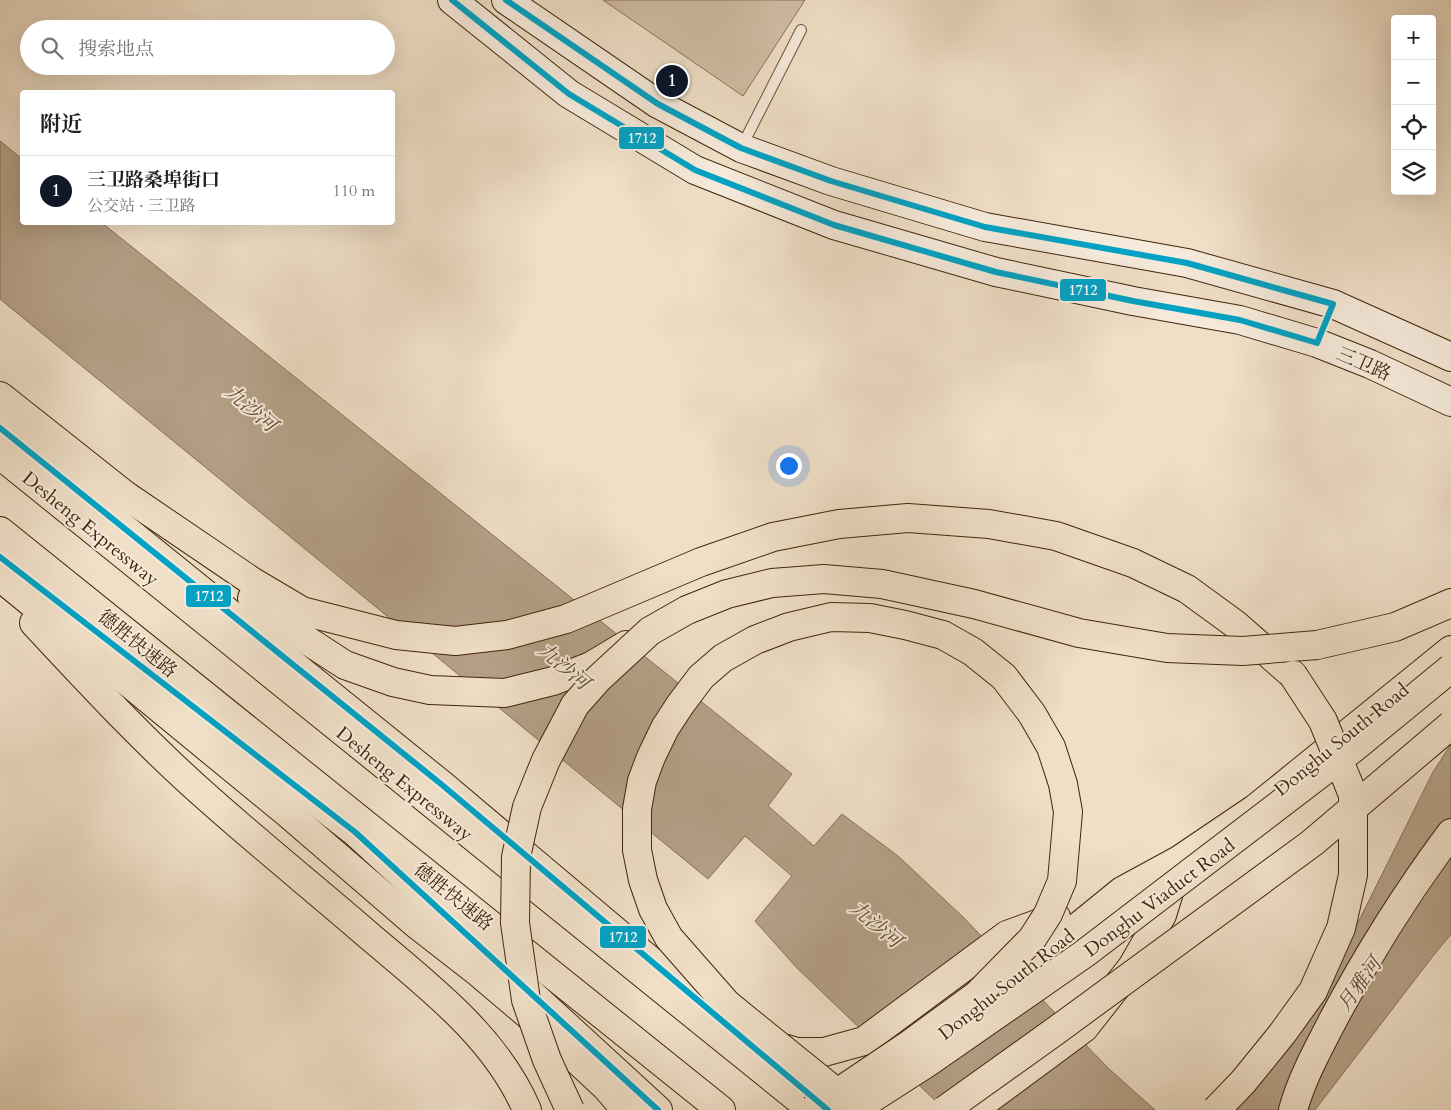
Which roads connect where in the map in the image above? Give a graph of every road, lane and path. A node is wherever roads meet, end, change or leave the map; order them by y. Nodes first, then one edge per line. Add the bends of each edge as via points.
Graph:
1 (452, 0) edge
2 (506, 0) edge
3 (801, 30) dead end
4 (741, 148) junction
5 (1333, 304) junction
6 (1317, 343) junction
7 (1451, 357) edge
8 (0, 396) edge
9 (1451, 402) edge
10 (0, 428) edge
11 (0, 455) edge
12 (125, 494) junction
13 (0, 532) edge
14 (0, 557) edge
15 (0, 577) edge
16 (0, 587) edge
17 (1451, 603) edge
18 (650, 630) junction
19 (1451, 650) edge
20 (1451, 668) edge
21 (1451, 725) edge
22 (1451, 833) edge
23 (1179, 860) junction
24 (1122, 891) junction
25 (740, 1036) junction
26 (998, 1099) edge
27 (527, 1110) edge
28 (570, 1110) edge
29 (626, 1110) edge
30 (658, 1110) edge
31 (721, 1110) edge
32 (812, 1110) edge
33 (828, 1110) edge
34 (834, 1110) edge
35 (854, 1110) edge
36 (858, 1110) edge
37 (946, 1110) edge
38 (973, 1110) edge
39 (1216, 1110) edge
40 (1293, 1110) edge

1 - 6 main road, 三卫路 via 569,94 695,170 834,226 996,272 1240,320
2 - 4 main road via 658,104
3 - 4 lane
4 - 5 main road via 831,181 985,226 1187,263
5 - 6 main road
5 - 7 main road
6 - 9 main road, 三卫路
8 - 12 main road
10 - 25 main road via 441,784
11 - 32 main road, Desheng Expressway, bridge
12 - 18 main road, bridge via 304,639 345,665 393,682 430,690 505,693 553,681 591,666
12 - 39 main road, bridge via 253,582 302,611 396,635 445,640 507,635 566,619 701,562 773,537 839,524 908,518 989,524 1056,536 1133,563 1187,589 1236,624 1293,676 1323,722 1353,795 1353,875 1341,928 1313,991 1243,1082
13 - 31 main road, 德胜快速路
14 - 30 main road via 355,832
15 - 29 main road, bridge via 525,1011
16 - 27 main road via 130,726 187,780 463,1018 494,1052 518,1087
17 - 18 main road, bridge via 1395,627 1317,645 1243,651 1167,648 1080,633 974,604 882,584 824,579 772,583 727,594
18 - 28 main road, bridge via 575,705 546,760 527,807 516,857 516,923 526,1000 546,1060
19 - 23 main road, Donghu South Road via 1256,808
20 - 35 main road, Donghu Viaduct Road, bridge via 1355,747 1084,954
21 - 37 main road, bridge via 1312,843
22 - 40 main road via 1359,970 1313,1059
23 - 24 main road, Donghu South Road
23 - 26 main road via 1162,914 1136,960 1084,1028
24 - 25 main road via 1007,934 864,1041 824,1052 797,1052
24 - 34 main road, Donghu South Road via 885,1077
25 - 33 main road
26 - 38 main road
32 - 36 main road, bridge via 837,1093 845,1088 910,1044 977,995 1032,939 1048,914 1062,881 1068,812 1051,747 1032,714 992,667 943,635 870,618 831,617 789,627 755,640 723,658 701,677 665,728 645,773 637,809 637,850 653,909 669,938 727,1004 835,1091 842,1098

